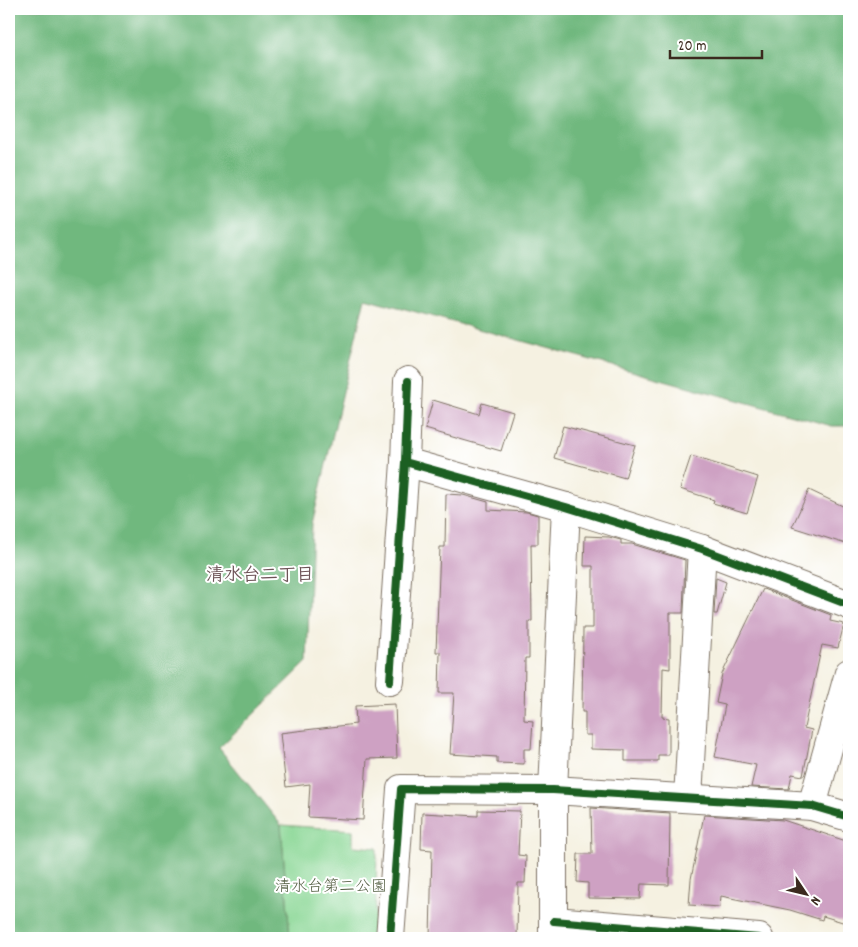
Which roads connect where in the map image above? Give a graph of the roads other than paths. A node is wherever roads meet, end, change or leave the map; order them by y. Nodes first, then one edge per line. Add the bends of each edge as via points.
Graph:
1 (408, 381) dead end
2 (405, 462) junction
3 (566, 507) junction
4 (702, 549) junction
5 (849, 605) edge
6 (849, 673) edge
7 (390, 681) dead end
8 (553, 790) junction
9 (688, 798) junction
10 (812, 806) junction
11 (849, 817) edge
12 (554, 929) edge
13 (390, 938) edge
14 (759, 938) edge

1 - 2 street
2 - 3 street
2 - 7 street
3 - 4 street
3 - 8 street
4 - 5 street
4 - 9 street
6 - 10 street
8 - 9 street
8 - 12 street
8 - 13 street via 401,789
9 - 10 street
10 - 11 street
12 - 14 street

